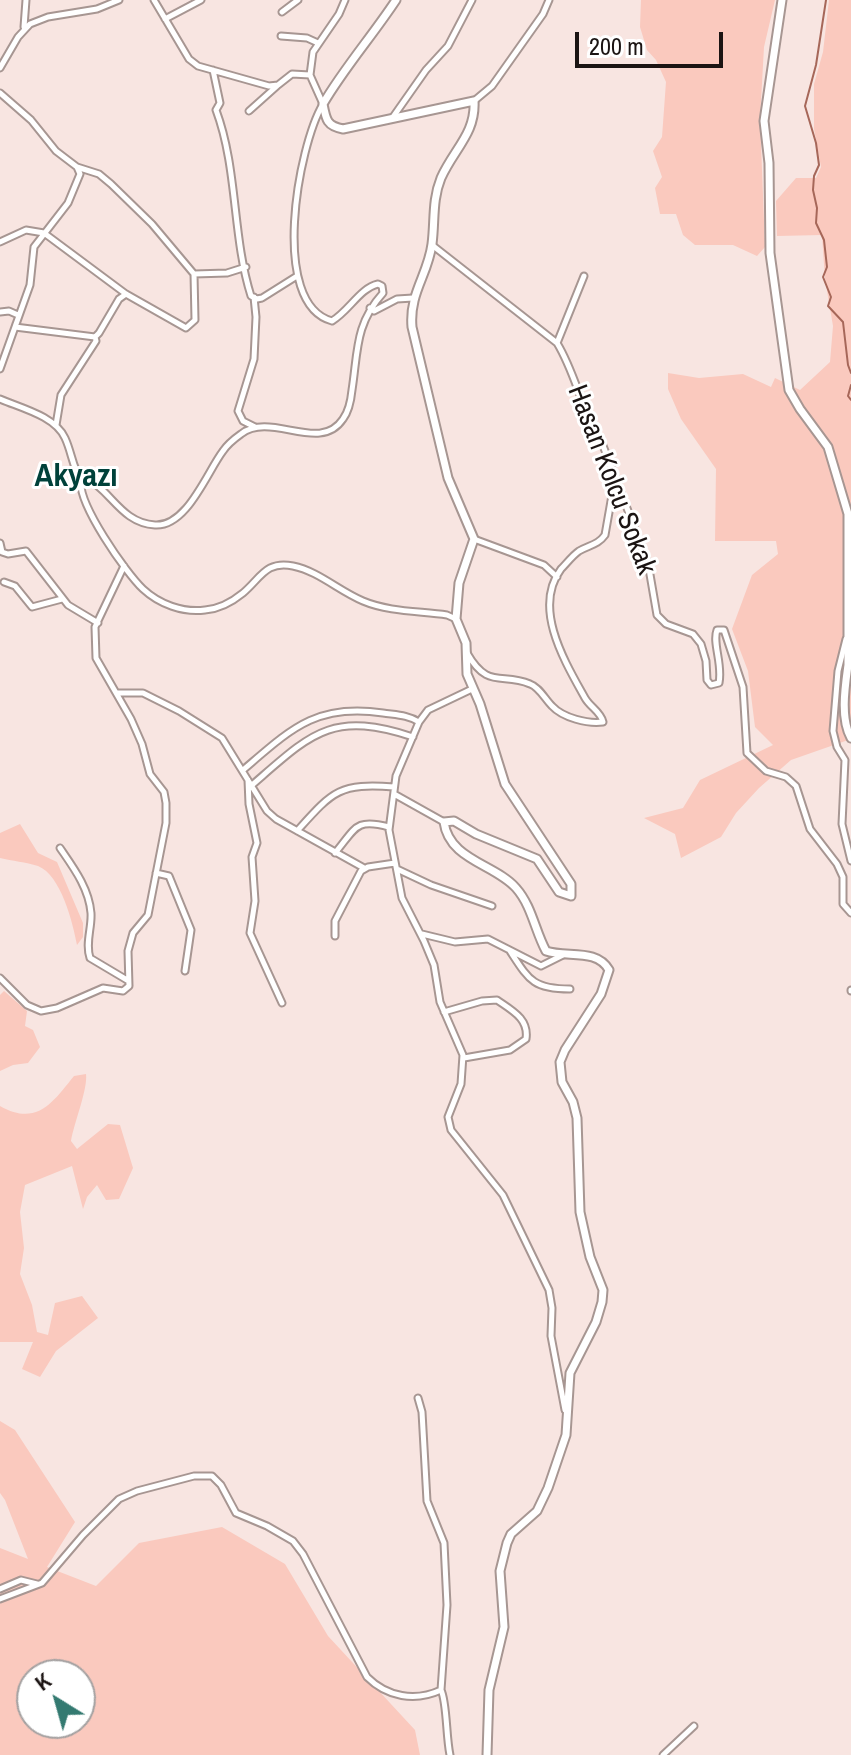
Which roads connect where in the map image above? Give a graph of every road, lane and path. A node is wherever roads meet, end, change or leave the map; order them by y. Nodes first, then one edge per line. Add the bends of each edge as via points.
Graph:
1 (26, 0) edge
2 (119, 0) edge
3 (154, 0) edge
4 (201, 0) edge
5 (298, 0) edge
6 (345, 0) edge
7 (396, 0) edge
8 (472, 0) edge
9 (549, 0) edge
10 (782, 0) edge
11 (282, 12) dead end
12 (165, 19) junction
13 (24, 29) junction
14 (281, 36) dead end
15 (318, 43) junction
16 (0, 68) edge
17 (213, 70) junction
18 (310, 75) junction
19 (278, 85) junction
20 (0, 93) edge
21 (474, 101) junction
22 (323, 104) junction
23 (249, 111) dead end
24 (393, 118) junction
25 (77, 167) junction
26 (44, 233) junction
27 (0, 242) edge
28 (432, 245) junction
29 (246, 267) junction
30 (194, 274) junction
31 (297, 276) junction
32 (584, 276) dead end
33 (126, 294) junction
34 (254, 297) junction
35 (413, 298) junction
36 (369, 308) junction
37 (0, 312) edge
38 (18, 313) junction
39 (95, 337) junction
40 (557, 343) junction
41 (0, 369) edge
42 (0, 399) edge
43 (56, 425) junction
44 (255, 428) junction
45 (81, 480) junction
46 (615, 482) junction
47 (474, 539) junction
48 (0, 543) edge
49 (124, 566) junction
50 (557, 577) junction
51 (4, 582) dead end
52 (63, 599) junction
53 (456, 619) junction
54 (98, 623) junction
55 (848, 631) junction
56 (466, 652) junction
57 (472, 689) junction
58 (117, 693) junction
59 (419, 722) junction
60 (413, 737) junction
61 (851, 738) edge
62 (243, 770) junction
63 (250, 782) junction
64 (394, 791) junction
65 (444, 822) junction
66 (389, 827) junction
67 (297, 832) junction
68 (60, 848) dead end
69 (335, 853) junction
70 (851, 861) edge
71 (395, 866) junction
72 (364, 868) junction
73 (156, 873) junction
74 (492, 906) dead end
75 (851, 913) edge
76 (421, 934) junction
77 (335, 936) dead end
78 (507, 947) junction
79 (563, 955) junction
80 (185, 971) dead end
81 (0, 978) edge
82 (128, 981) junction
83 (570, 989) dead end
84 (282, 1003) dead end
85 (444, 1012) junction
86 (464, 1058) junction
87 (418, 1398) dead end
88 (568, 1423) junction
89 (38, 1584) junction
90 (0, 1589) edge
91 (0, 1599) edge
92 (441, 1690) junction
93 (694, 1726) dead end
94 (450, 1755) edge
95 (487, 1755) edge
96 (663, 1755) edge

1 - 13 street
2 - 13 street via 48,17
3 - 12 street
4 - 12 street
5 - 11 street
6 - 15 street
7 - 22 main road
8 - 24 street via 448,46
9 - 21 street via 492,86
10 - 55 main road via 764,121 770,253 789,390 828,447 848,514
12 - 17 street via 189,59
13 - 16 street
14 - 15 street
15 - 18 street
17 - 19 street
17 - 29 street
18 - 19 street via 292,74
18 - 22 street
19 - 23 street
20 - 25 street
21 - 24 main road
21 - 28 main road via 472,128 434,198
22 - 24 main road via 326,121 343,129
22 - 31 street via 299,168
25 - 26 street via 80,174 68,203
25 - 30 street via 111,184
26 - 27 street via 26,230
26 - 33 street
26 - 38 street via 34,247 30,285
28 - 35 main road
28 - 40 street, Hasan Kolcu Sokak
29 - 30 street
29 - 34 street
30 - 33 street via 195,320 186,328
31 - 34 street via 262,298
31 - 36 street via 308,306 320,318 332,321 343,315 378,284 383,293
32 - 40 street
33 - 39 street
34 - 44 street via 254,359 238,411
35 - 36 street via 397,299 374,311
35 - 47 main road via 412,327 445,464
36 - 44 street via 343,420 321,434
37 - 38 street
38 - 39 street via 15,327
38 - 41 street
39 - 43 street via 61,395
40 - 46 street, Hasan Kolcu Sokak
42 - 43 street
43 - 45 street
44 - 45 street via 224,449 197,494 167,524 154,525 118,509 92,481
45 - 49 street via 88,507
46 - 50 street via 605,535 578,552
46 - 75 street, Hasan Kolcu Sokak via 648,563 657,615 701,644 711,685 719,683 722,669 714,637 717,630 724,630 743,687 747,753 766,771 796,786 810,829 843,877 843,904
47 - 50 street via 544,565
47 - 53 main road via 459,583
48 - 52 street via 8,554 26,551
49 - 53 street via 143,589 165,604 188,610 226,605 267,567 282,565 308,571 373,604
49 - 54 street
50 - 56 street via 549,596 554,636 586,701 603,722 564,716 533,684 491,676 477,669
51 - 52 street via 15,586 32,607
52 - 54 street
53 - 56 main road
54 - 58 street via 96,658
55 - 61 main road via 844,689
55 - 70 street via 833,731 845,760 842,824
56 - 57 main road
57 - 59 street via 428,710
57 - 65 main road via 505,784 571,884 571,896 559,892 537,859 454,821
58 - 62 street via 143,693 179,711 222,738
58 - 73 street via 150,774 164,792 166,823
59 - 60 street
59 - 62 street via 367,710 327,712 293,727
60 - 63 street via 381,729 328,728
60 - 64 street
62 - 63 street
63 - 67 street via 276,819
63 - 84 street via 257,843 250,933
64 - 65 street
64 - 66 street
64 - 67 street via 346,787
65 - 79 main road via 457,847 517,889 546,951
66 - 69 street via 364,824
66 - 71 street
67 - 69 street
68 - 82 street via 91,910 90,958
69 - 72 street
71 - 72 street
71 - 74 street
71 - 76 street via 402,898
72 - 77 street via 335,921
73 - 80 street via 169,876 191,930
73 - 82 street via 148,915 133,933 128,951
76 - 78 street via 455,942 488,939
76 - 85 street
78 - 79 street via 541,966
78 - 83 street via 537,986
79 - 88 main road via 597,957 609,970 601,994 560,1062 577,1118 580,1212 603,1290 596,1322 570,1373
81 - 82 street via 27,1005 41,1011 103,988 123,991
85 - 86 street
85 - 86 street via 497,1000 528,1029 526,1039 510,1050
86 - 88 street via 448,1117 451,1130 503,1195 549,1290 551,1336
87 - 92 street via 427,1501 444,1543 447,1605
88 - 95 main road via 548,1488 537,1511 511,1534 500,1571 504,1627 489,1690
89 - 90 street via 21,1580
89 - 91 street
89 - 92 street via 119,1499 194,1476 212,1476 236,1513 293,1541 377,1687 413,1697
92 - 94 street
93 - 96 street

